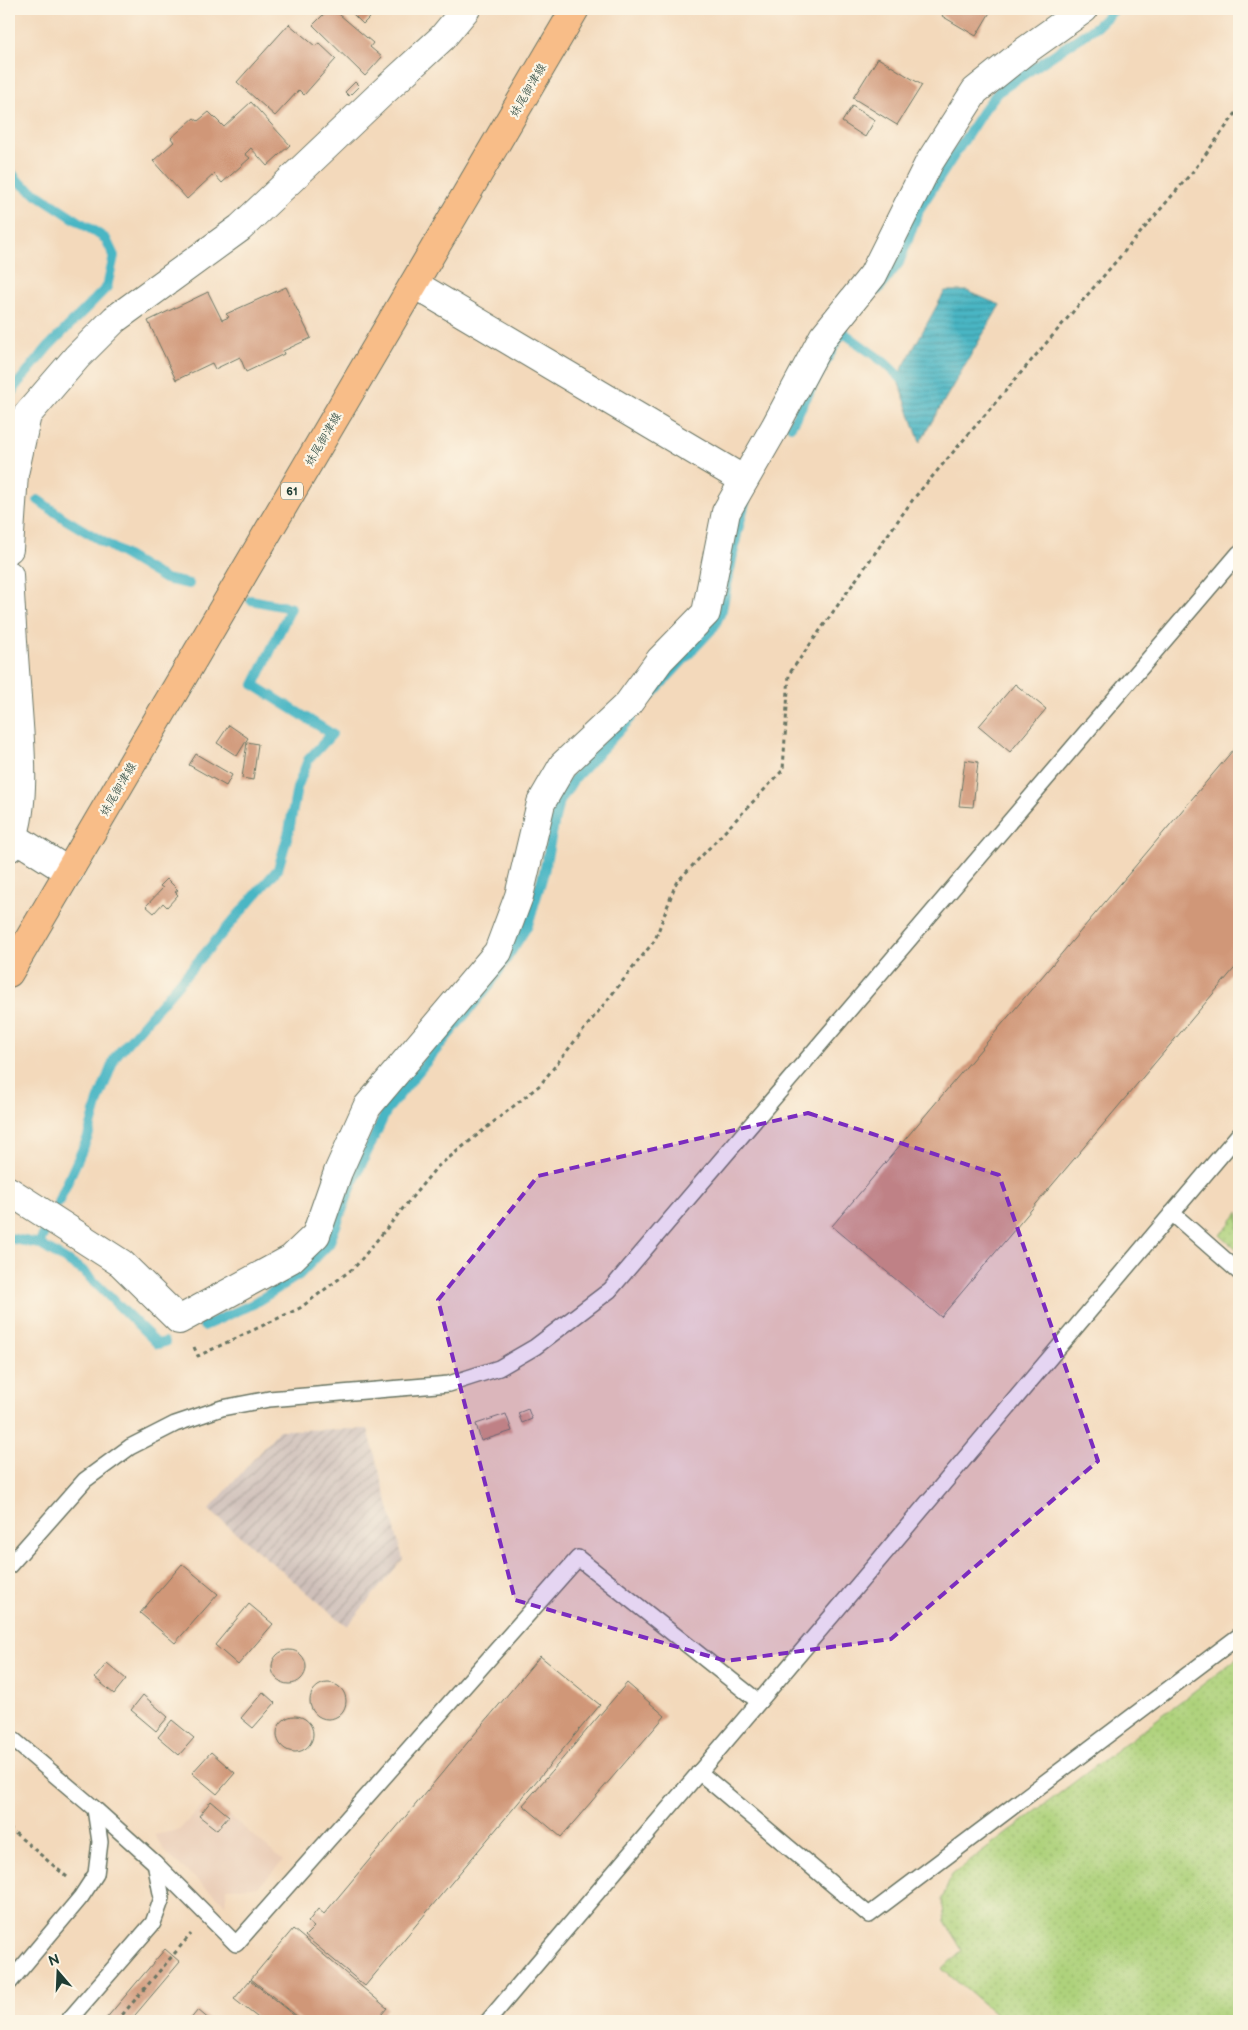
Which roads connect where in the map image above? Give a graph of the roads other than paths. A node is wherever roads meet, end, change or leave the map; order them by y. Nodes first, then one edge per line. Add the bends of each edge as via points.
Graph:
1 (466, 9) edge
2 (575, 9) edge
3 (1084, 9) edge
4 (414, 284) junction
5 (744, 480) junction
6 (9, 549) edge
7 (1239, 553) edge
8 (9, 575) edge
9 (11, 843) edge
10 (69, 872) junction
11 (9, 973) edge
12 (1239, 1134) edge
13 (9, 1191) edge
14 (1172, 1213) junction
15 (1239, 1272) edge
16 (9, 1566) edge
17 (1239, 1636) edge
18 (759, 1702) junction
19 (9, 1736) edge
20 (699, 1772) junction
21 (94, 1809) junction
22 (155, 1863) junction
23 (9, 1983) edge
24 (68, 2021) edge
25 (488, 2021) edge

1 - 6 street via 442,38 240,228 115,319 27,415 14,474
2 - 4 main road, 妹尾御津線 / 61
3 - 5 street via 975,90 929,164 873,275 822,336
4 - 5 street
4 - 10 main road, 妹尾御津線 / 61
5 - 13 street via 726,512 706,613 660,660 628,704 563,765 541,803 519,896 498,952 367,1107 338,1172 316,1235 291,1259 179,1320 121,1263
7 - 16 lane via 610,1290 535,1347 499,1368 449,1384 269,1399 222,1408 175,1424 130,1447 85,1480
8 - 9 street via 20,745 20,808
9 - 10 street
10 - 11 main road, 妹尾御津線 / 61
12 - 14 lane
14 - 15 lane
14 - 18 lane
17 - 20 lane via 869,1915
18 - 20 lane
18 - 22 lane via 578,1558 236,1944
19 - 21 lane
20 - 25 lane
21 - 22 lane
21 - 23 lane via 100,1842 96,1874 81,1897
22 - 24 lane via 162,1898 153,1923

